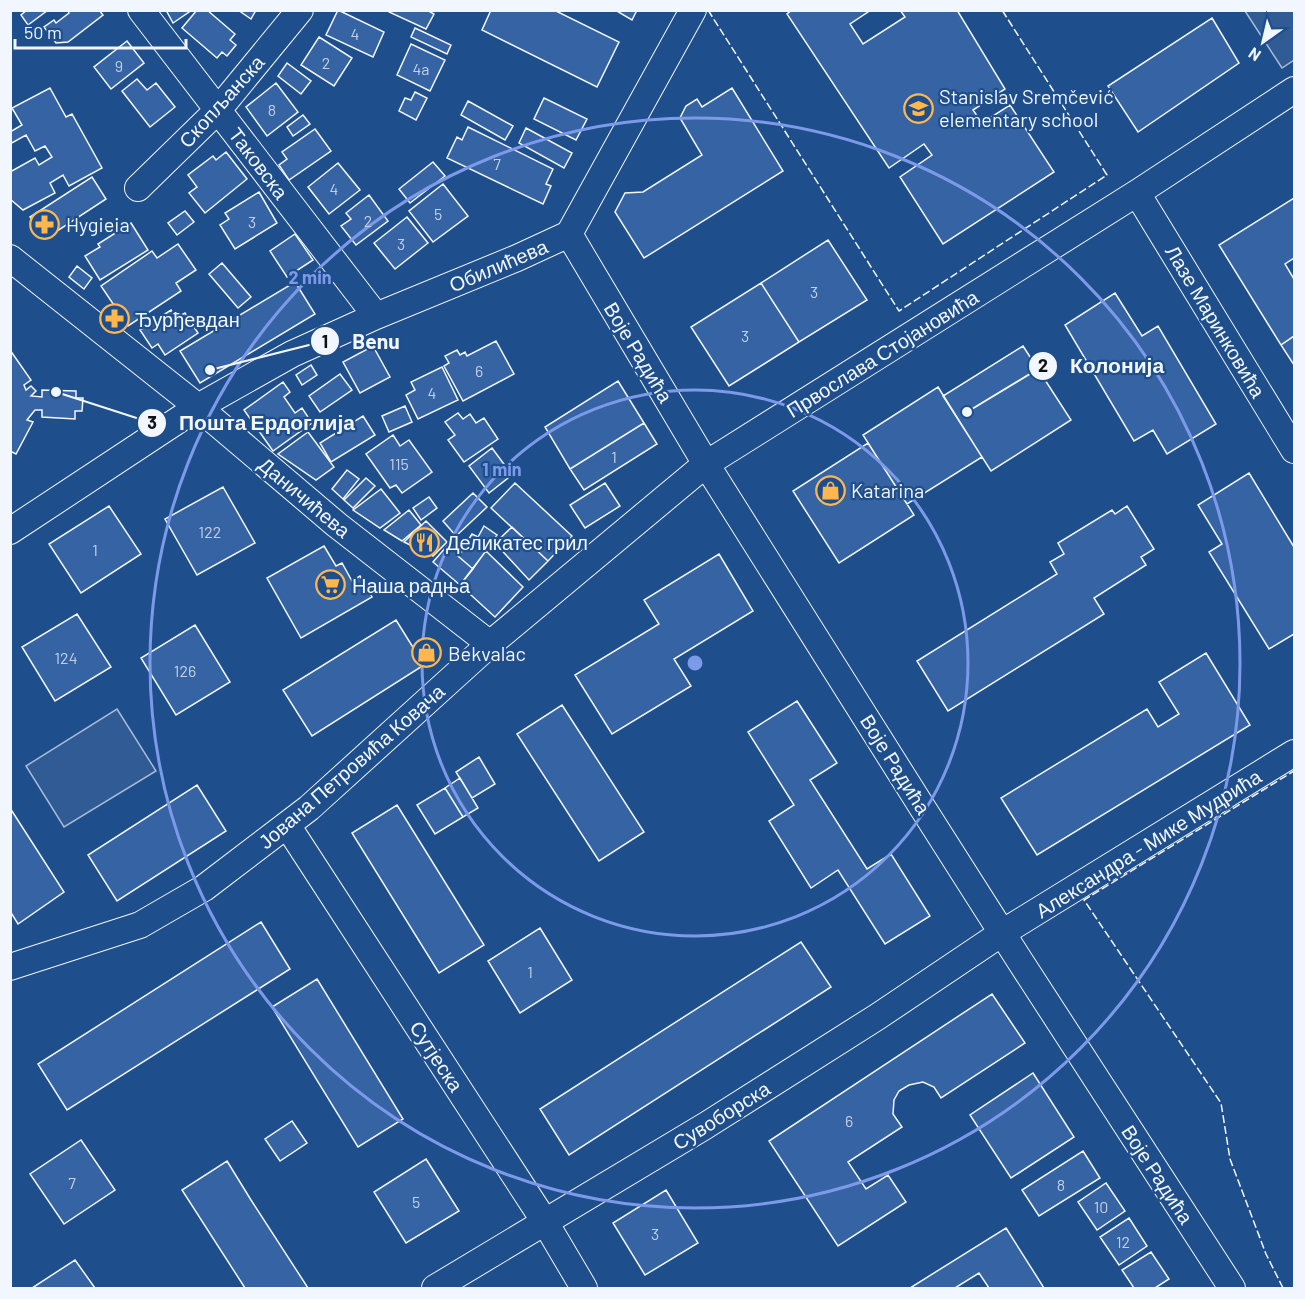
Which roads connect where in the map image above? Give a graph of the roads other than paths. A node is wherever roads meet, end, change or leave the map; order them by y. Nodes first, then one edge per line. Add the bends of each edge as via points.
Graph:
1 (141, 10) edge
2 (300, 10) edge
3 (693, 10) edge
4 (1294, 90) edge
5 (218, 110) junction
6 (138, 188) dead end
7 (1137, 193) junction
8 (569, 234) junction
9 (10, 258) edge
10 (376, 316) junction
11 (198, 407) junction
12 (1294, 450) edge
13 (706, 464) junction
14 (10, 531) edge
15 (490, 644) junction
16 (1294, 753) edge
17 (288, 825) junction
18 (1002, 933) junction
19 (10, 967) edge
20 (545, 1222) junction
21 (435, 1288) edge
22 (584, 1288) edge
23 (1232, 1288) edge

1 - 5 street, Таковска
2 - 5 street, Скопљанска
3 - 8 street, Обилићева
4 - 7 street, Првослава Стојановића
5 - 6 street, Скопљанска
5 - 10 street, Таковска
7 - 12 street, Лазе Маринковића
7 - 13 street, Првослава Стојановића
8 - 10 street, Обилићева
8 - 13 street, Воје Радића
9 - 11 street, Даничићева
10 - 11 street, Обилићева via 292,354
11 - 14 street, Обилићева
11 - 15 street, Даничићева via 337,525
13 - 15 street, Првослава Стојановића
13 - 18 street, Воје Радића
15 - 17 street, Јована Петровића Ковача
16 - 18 street, Александра - Мике Мудрића
17 - 19 street, Јована Петровића Ковача via 204,888 140,925
17 - 20 street, Сутјеска
18 - 20 street, Сувоборска via 705,1126
18 - 23 street, Воје Радића
20 - 21 street, Сувоборска
20 - 22 street, Сутјеска

